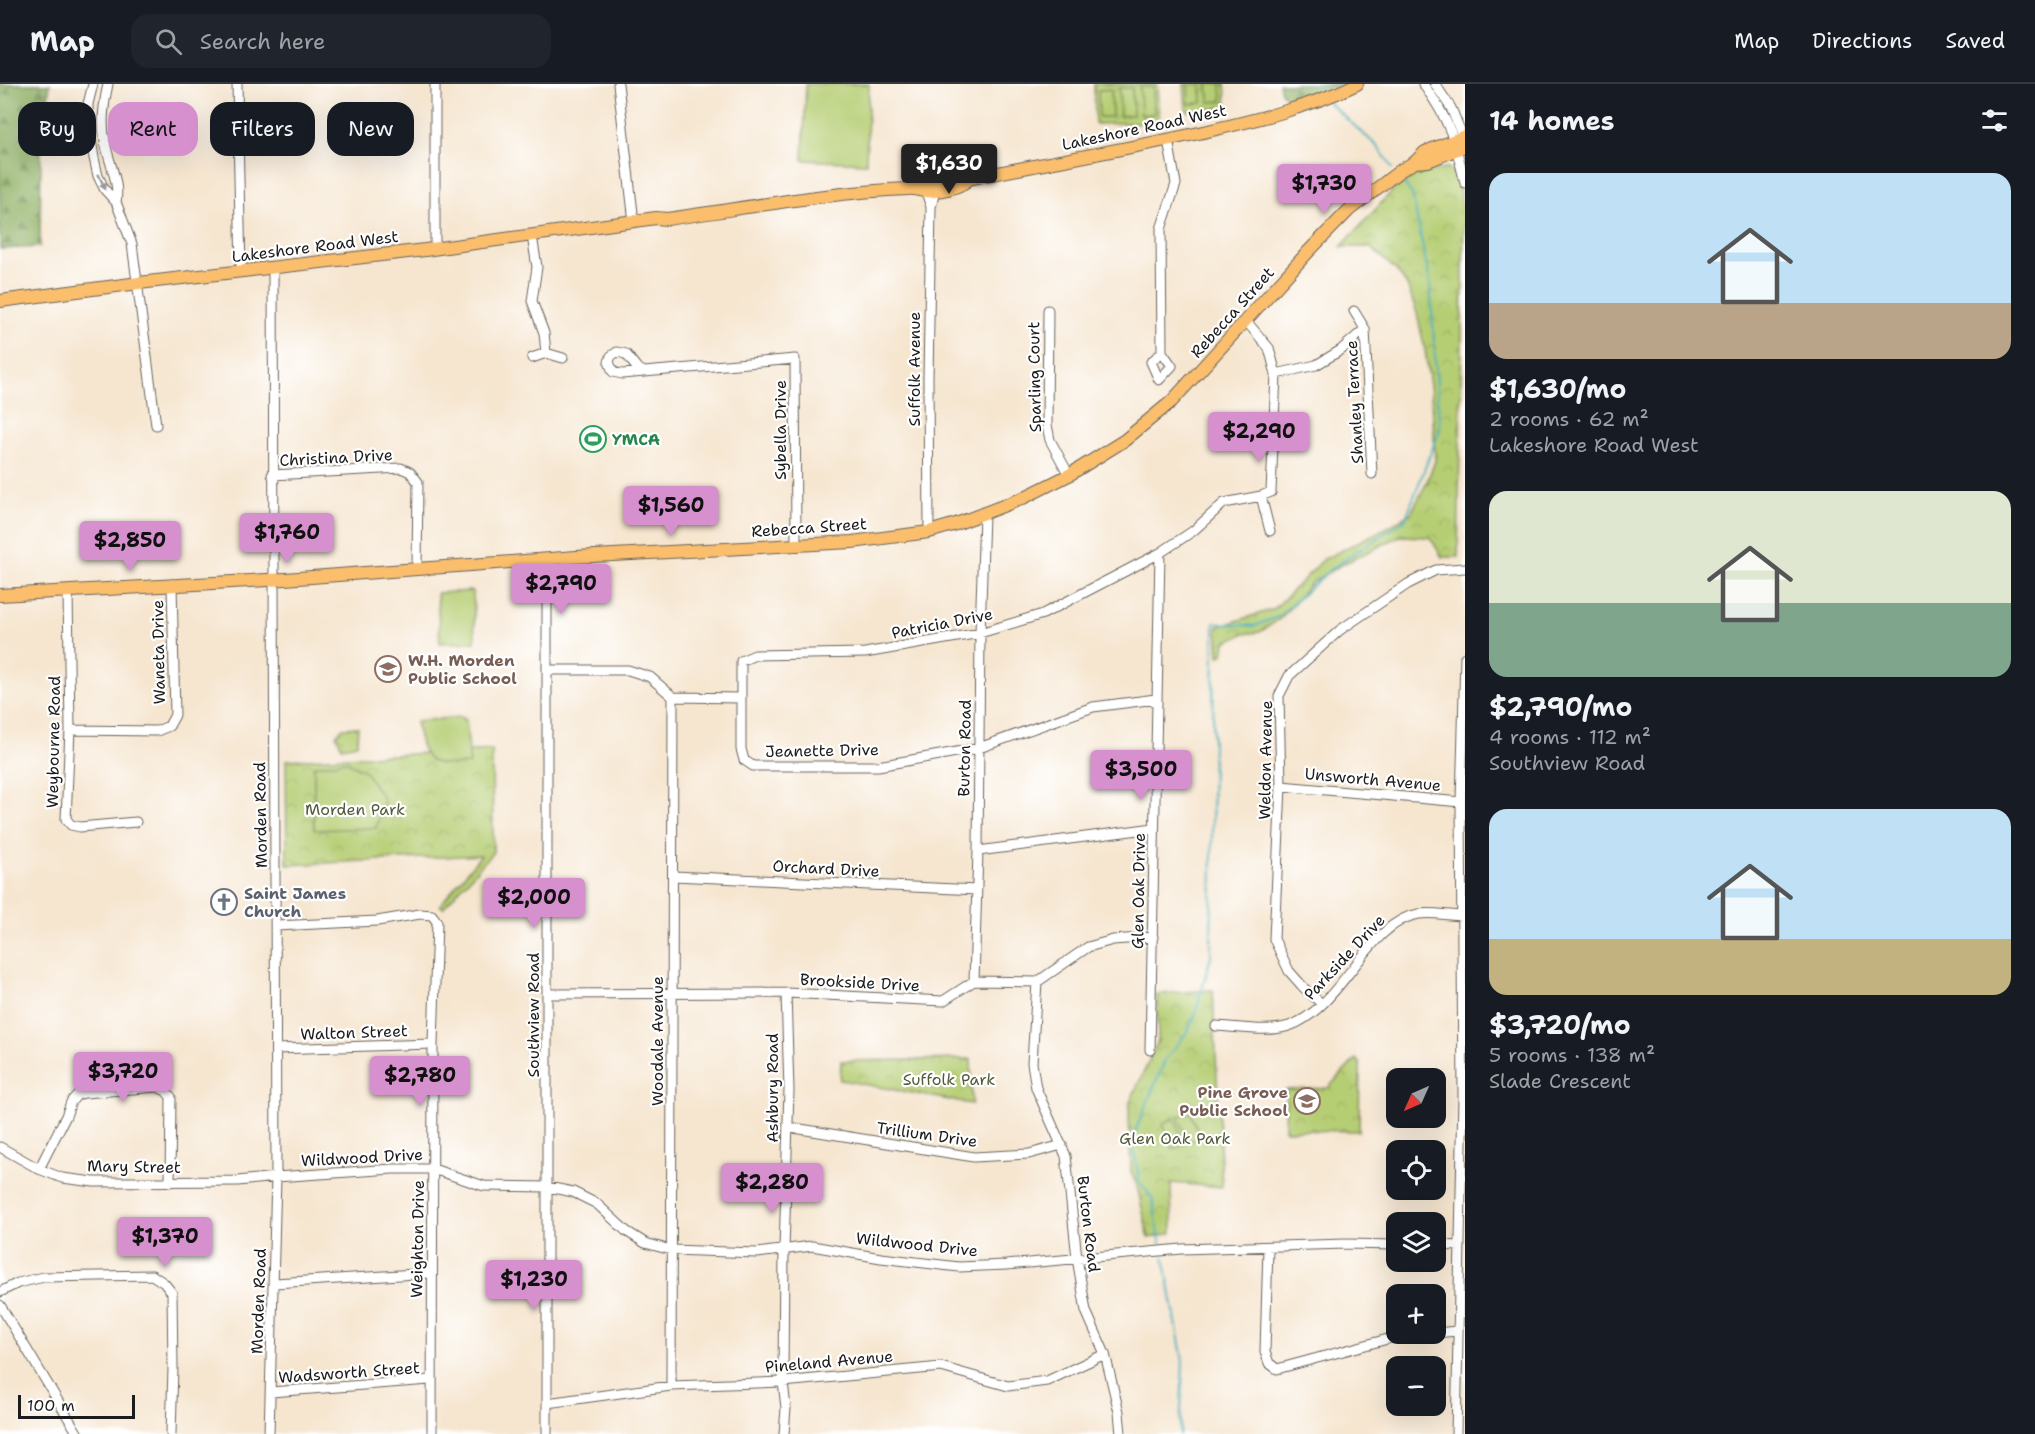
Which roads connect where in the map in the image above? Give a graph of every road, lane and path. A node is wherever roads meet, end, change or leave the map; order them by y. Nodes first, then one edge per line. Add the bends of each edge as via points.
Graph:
1 (93, 84) edge
2 (108, 84) edge
3 (237, 84) edge
4 (435, 84) edge
5 (618, 84) edge
6 (1357, 84) edge
7 (1423, 84) edge
8 (1436, 84) edge
9 (88, 102) edge
10 (1168, 140) junction
11 (104, 141) junction
12 (96, 142) edge
13 (1462, 142) edge
14 (94, 156) edge
15 (1465, 183) edge
16 (926, 187) junction
17 (116, 202) junction
18 (634, 222) junction
19 (532, 236) junction
20 (435, 248) junction
21 (273, 268) junction
22 (241, 272) junction
23 (138, 283) junction
24 (0, 301) edge
25 (1048, 310) dead end
26 (1354, 311) dead end
27 (1246, 321) junction
28 (1365, 329) junction
29 (1162, 352) dead end
30 (546, 353) junction
31 (532, 358) dead end
32 (562, 358) dead end
33 (644, 372) dead end
34 (1276, 374) junction
35 (156, 425) dead end
36 (1372, 474) dead end
37 (272, 475) junction
38 (1069, 475) junction
39 (1261, 496) junction
40 (984, 515) junction
41 (1270, 531) dead end
42 (929, 532) junction
43 (796, 544) junction
44 (1160, 553) junction
45 (547, 560) junction
46 (417, 568) junction
47 (1465, 568) edge
48 (273, 579) junction
49 (172, 584) junction
50 (68, 591) junction
51 (0, 595) edge
52 (980, 633) junction
53 (1465, 657) edge
54 (548, 670) junction
55 (673, 697) junction
56 (741, 698) junction
57 (1156, 699) junction
58 (70, 730) junction
59 (979, 747) junction
60 (1281, 786) junction
61 (1461, 802) junction
62 (136, 822) dead end
63 (1154, 828) junction
64 (978, 852) junction
65 (673, 876) junction
66 (977, 890) junction
67 (1463, 916) edge
68 (276, 926) junction
69 (1153, 937) junction
70 (974, 981) junction
71 (1037, 982) junction
72 (672, 993) junction
73 (786, 993) junction
74 (548, 994) junction
75 (1322, 1004) junction
76 (1216, 1026) dead end
77 (433, 1044) junction
78 (276, 1049) junction
79 (1150, 1050) dead end
80 (788, 1127) junction
81 (1062, 1145) junction
82 (0, 1147) edge
83 (39, 1169) junction
84 (433, 1169) junction
85 (276, 1177) junction
86 (170, 1182) junction
87 (548, 1187) junction
88 (1386, 1245) edge
89 (1446, 1245) edge
90 (1460, 1246) junction
91 (1268, 1247) junction
92 (784, 1249) junction
93 (670, 1250) junction
94 (1077, 1258) junction
95 (431, 1273) junction
96 (274, 1283) junction
97 (0, 1292) edge
98 (0, 1305) edge
99 (1457, 1330) junction
100 (1446, 1332) edge
101 (1386, 1339) edge
102 (1105, 1354) junction
103 (430, 1380) junction
104 (783, 1382) junction
105 (671, 1386) junction
106 (271, 1392) junction
107 (547, 1403) junction
108 (78, 1434) edge
109 (171, 1434) edge
110 (269, 1434) edge
111 (432, 1434) edge
112 (547, 1434) edge
113 (784, 1434) edge
114 (1120, 1434) edge
115 (1456, 1434) edge

1 - 9 street
2 - 11 street
3 - 22 street
4 - 20 street
5 - 18 street
6 - 10 main road, Lakeshore Road West via 1278,113
7 - 13 street
8 - 13 street via 1451,108
10 - 16 main road, Lakeshore Road West
10 - 29 street via 1176,184 1161,229
11 - 12 street
11 - 17 street via 118,192
13 - 15 street
13 - 27 main road, Rebecca Street via 1428,161 1415,162 1401,170 1349,210
14 -> 17 street via 98,176
16 - 18 main road, Lakeshore Road West via 866,191
16 - 42 street, Suffolk Avenue via 931,207
17 - 23 street via 132,244
18 - 19 main road, Lakeshore Road West
19 - 20 main road, Lakeshore Road West
19 - 30 street via 537,272 532,301 544,333
20 - 21 main road, Lakeshore Road West
21 - 22 main road, Lakeshore Road West
21 - 37 street, Morden Road
22 - 23 main road, Lakeshore Road West
23 - 24 main road, Lakeshore Road West
23 - 35 street
25 - 38 street, Sparling Court via 1047,425 1050,440
26 - 28 street, Shanley Terrace
27 - 34 street via 1269,348
27 - 38 main road, Rebecca Street via 1172,401 1125,440
28 - 34 street, Shanley Terrace via 1341,351 1316,365
28 - 36 street, Shanley Terrace
30 - 31 street
30 - 32 street
33 - 43 street, Sybella Drive via 795,359
34 - 39 street via 1271,492
37 - 46 street, Christina Drive via 401,468 410,472 418,482
37 - 48 street, Morden Road
38 - 40 main road, Rebecca Street
39 - 41 street
39 - 44 street, Patricia Drive via 1224,503
40 - 42 main road, Rebecca Street
40 - 52 street, Burton Road
42 - 43 main road, Rebecca Street via 852,542
43 - 45 main road, Rebecca Street
44 - 52 street, Patricia Drive via 1043,614
44 - 57 street, Glen Oak Drive
45 - 46 main road, Rebecca Street
45 - 54 street, Southview Road
46 - 48 main road, Rebecca Street
47 - 60 street, Weldon Avenue via 1436,570 1408,584 1340,630 1288,676 1278,696
48 - 49 main road, Rebecca Street
48 - 68 street, Morden Road
49 - 50 main road, Rebecca Street
49 - 58 street, Waneta Drive via 175,715 169,726 158,731
50 - 51 main road, Rebecca Street
50 - 58 street, Weybourne Road
52 - 56 street, Patricia Drive via 865,653 755,655 741,662
52 - 59 street, Burton Road
53 - 61 street
54 - 55 street via 628,670 650,677
54 - 74 street, Southview Road
55 - 56 street
55 - 65 street, Woodale Avenue
56 - 59 street, Jeanette Drive via 741,749 744,759 753,766 878,766
57 - 59 street, Jeanette Drive via 1093,707
57 - 63 street, Glen Oak Drive
58 - 62 street, Weybourne Road via 66,819 80,827
59 - 64 street, Burton Road
60 - 61 street, Unsworth Avenue
60 - 75 street, Weldon Avenue via 1274,939 1289,970
61 - 67 street
63 - 64 street
63 - 69 street, Glen Oak Drive
64 - 66 street, Burton Road
65 - 66 street, Orchard Drive
65 - 72 street, Woodale Avenue
66 - 70 street, Burton Road
67 - 75 street, Parkside Drive via 1420,914 1402,919 1387,929
67 - 90 street
68 - 77 street, Weighton Drive via 432,915 437,922
68 - 78 street, Morden Road
69 - 71 street via 1113,940 1088,947
69 - 79 street, Glen Oak Drive
70 - 71 street
70 - 73 street, Brookside Drive via 943,1001
71 - 81 street, Burton Road via 1032,1063 1036,1088
72 - 73 street, Brookside Drive
72 - 74 street, Brookside Drive
72 - 93 street, Woodale Avenue
73 - 80 street, Ashbury Road
74 - 87 street, Southview Road
75 - 76 street, Parkside Drive via 1307,1018 1288,1026
77 - 78 street, Walton Street
77 - 84 street, Weighton Drive
78 - 85 street, Morden Road
80 - 81 street, Trillium Drive via 974,1157 1029,1154
80 - 92 street, Ashbury Road
81 - 94 street, Burton Road
82 - 83 street, Mary Street
83 - 86 street, Mary Street via 62,1178 94,1182
83 - 86 street via 77,1095 157,1087 171,1097
84 - 85 street, Wildwood Drive
84 - 87 street, Wildwood Drive via 484,1186
84 - 95 street, Weighton Drive
85 - 86 street, Mary Street
85 - 96 street, Morden Road
87 - 93 street, Wildwood Drive via 573,1192 597,1204 645,1243
87 - 107 street, Southview Road
88 - 91 street, Wildwood Drive
89 - 90 street
90 - 99 street
91 - 94 street, Wildwood Drive
91 - 101 street via 1265,1352 1269,1363 1277,1369
92 - 93 street, Wildwood Drive via 757,1253
92 - 94 street, Wildwood Drive via 812,1246 959,1267
92 - 104 street, Ashbury Road
93 - 105 street, Woodale Avenue
94 - 102 street, Burton Road via 1086,1311
95 - 96 street
95 - 103 street, Weighton Drive
96 - 106 street, Morden Road
97 - 109 street via 44,1277 152,1275 164,1283 172,1293
98 - 108 street
99 - 100 street
99 - 115 street
102 - 104 street, Pineland Avenue via 1047,1382 1008,1386 941,1367
102 - 114 street, Burton Road via 1119,1412
103 - 106 street, Wadsworth Street
103 - 111 street, Weighton Drive
104 - 105 street, Pineland Avenue
104 - 113 street, Ashbury Road
105 - 107 street, Pineland Avenue
106 - 110 street, Morden Road
107 - 112 street, Southview Road

